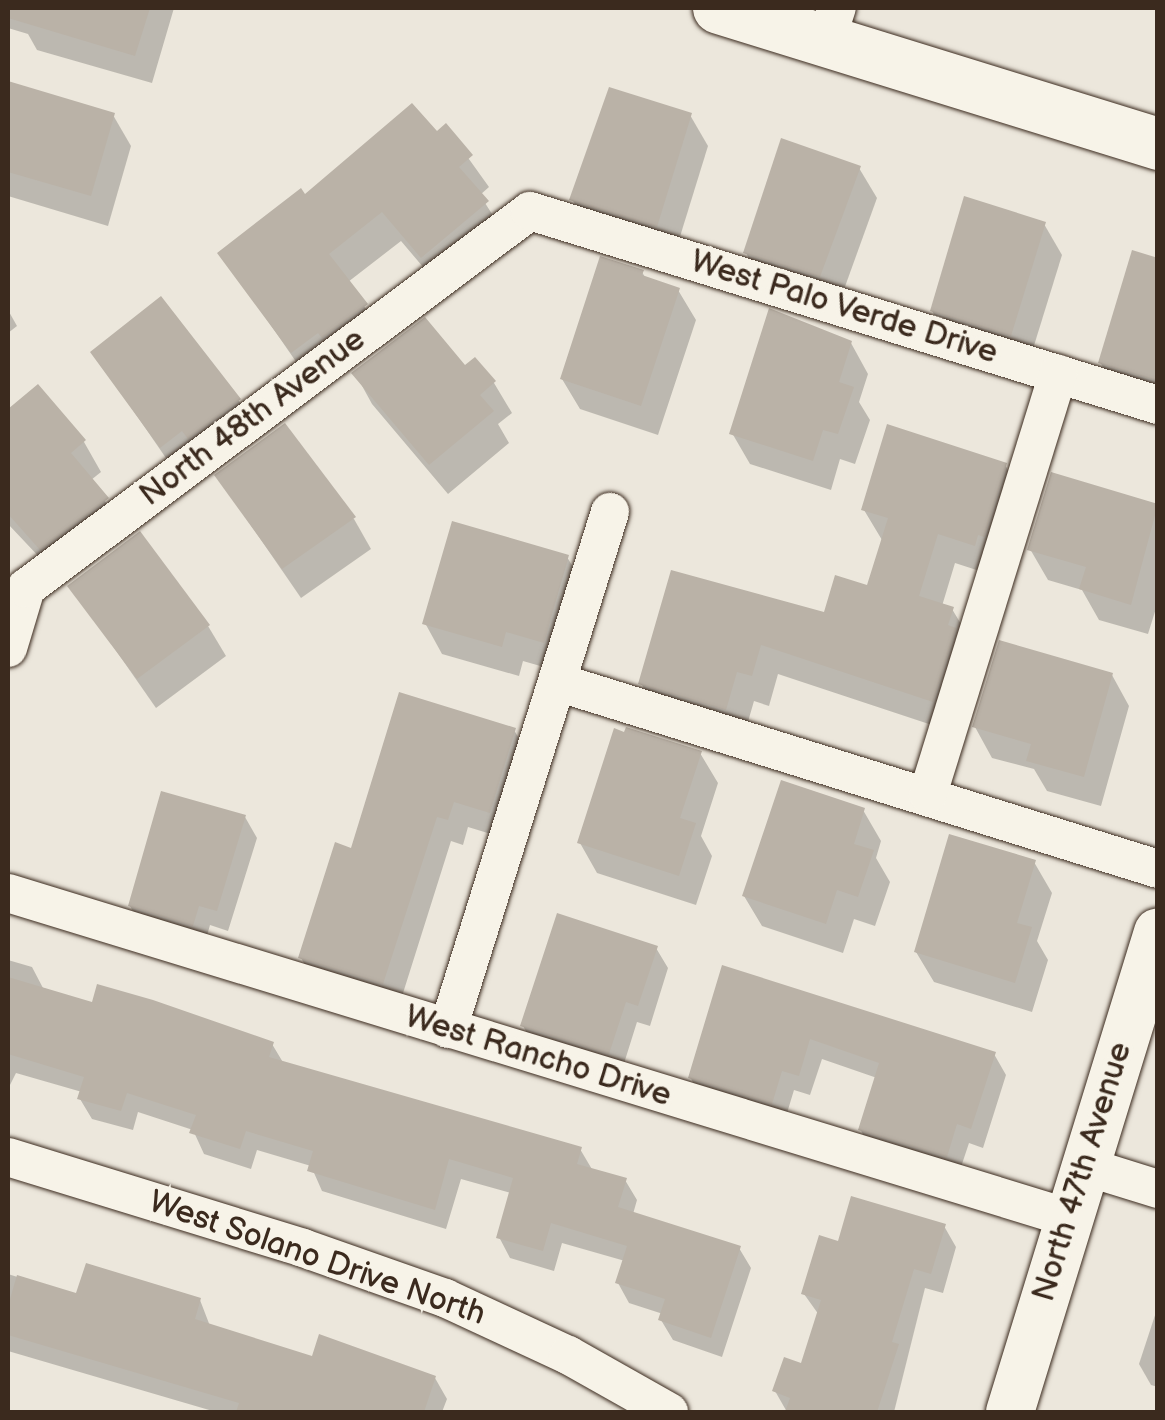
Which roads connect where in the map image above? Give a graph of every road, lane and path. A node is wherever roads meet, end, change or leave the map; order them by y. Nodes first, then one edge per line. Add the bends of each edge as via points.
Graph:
1 (719, 8) edge
2 (832, 24) edge
3 (1158, 144) edge
4 (530, 211) joint
5 (1058, 374) junction
6 (1158, 404) edge
7 (610, 512) dead end
8 (8, 648) edge
9 (557, 682) junction
10 (928, 794) junction
11 (1158, 868) edge
12 (8, 893) edge
13 (1158, 932) edge
14 (448, 1029) junction
15 (8, 1157) edge
16 (1084, 1166) junction
17 (1158, 1189) edge
18 (1069, 1218) junction
19 (669, 1412) edge
20 (1010, 1412) edge

1 - 2 main road
2 - 3 main road
4 - 5 street, West Palo Verde Drive
4 - 8 street, North 48th Avenue via 26,588
5 - 6 street, West Palo Verde Drive
5 - 10 street
7 - 9 street
9 - 10 street
9 - 14 street
10 - 11 street
12 - 14 street, West Rancho Drive
13 - 16 street, North 47th Avenue
14 - 18 street, West Rancho Drive
15 - 19 street, West Solano Drive North via 445,1298
16 - 17 street
16 - 18 street, North 47th Avenue
18 - 20 street, North 47th Avenue

